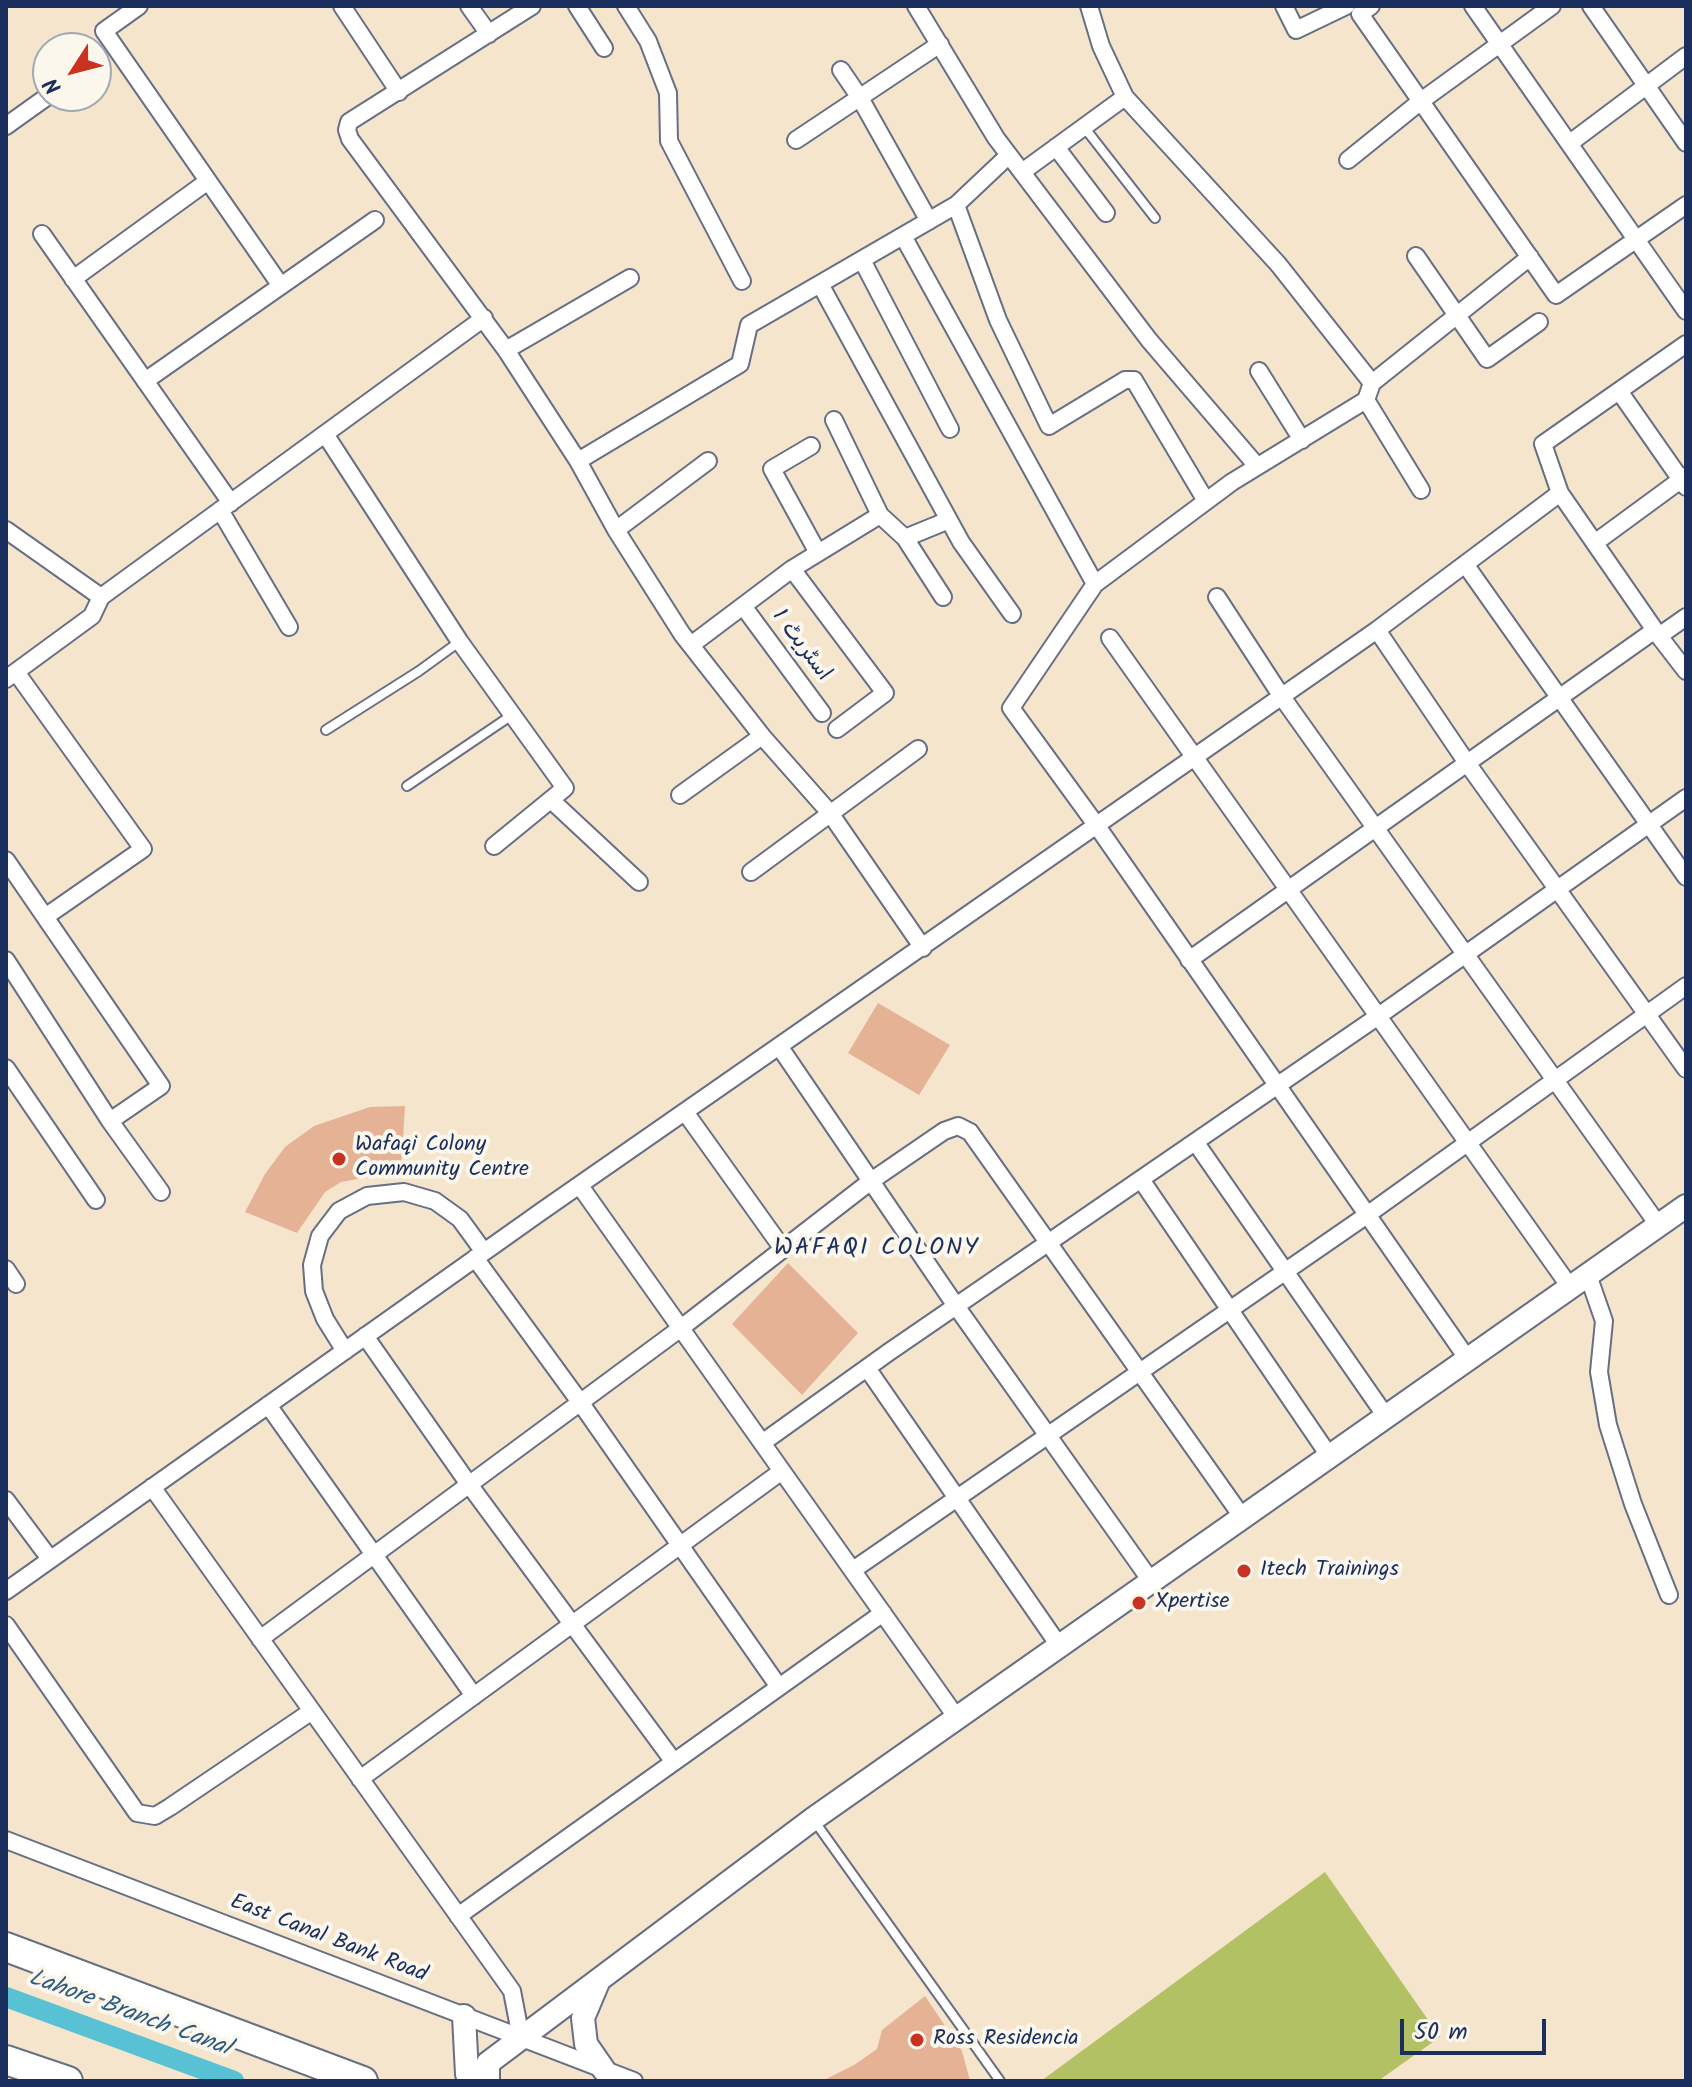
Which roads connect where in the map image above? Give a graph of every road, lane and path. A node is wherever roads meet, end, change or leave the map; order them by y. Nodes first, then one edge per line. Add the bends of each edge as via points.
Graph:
1 (139, 6) edge
2 (342, 6) edge
3 (469, 6) edge
4 (532, 6) edge
5 (577, 6) edge
6 (626, 6) edge
7 (916, 6) edge
8 (1089, 6) edge
9 (1284, 6) edge
10 (1473, 6) edge
11 (1552, 6) edge
12 (1591, 6) edge
13 (1356, 8) edge
14 (489, 34) junction
15 (1499, 43) junction
16 (940, 44) junction
17 (604, 48) dead end
18 (1686, 56) edge
19 (841, 70) dead end
20 (1646, 86) junction
21 (399, 92) junction
22 (1125, 97) junction
23 (860, 98) junction
24 (1421, 101) junction
25 (32, 107) edge
26 (6, 126) edge
27 (1084, 127) junction
28 (796, 140) dead end
29 (1570, 143) junction
30 (1686, 143) edge
31 (1056, 147) junction
32 (1009, 155) junction
33 (1348, 160) dead end
34 (1022, 172) junction
35 (208, 181) junction
36 (956, 205) junction
37 (1686, 205) edge
38 (1106, 213) dead end
39 (1155, 218) dead end
40 (375, 220) dead end
41 (929, 221) junction
42 (42, 234) dead end
43 (903, 236) junction
44 (1636, 240) junction
45 (1416, 256) dead end
46 (1530, 257) junction
47 (862, 260) junction
48 (630, 278) dead end
49 (73, 279) junction
50 (742, 281) dead end
51 (820, 284) junction
52 (281, 286) junction
53 (1686, 311) edge
54 (1458, 314) junction
55 (484, 318) junction
56 (1539, 322) dead end
57 (1686, 344) edge
58 (506, 350) junction
59 (1259, 371) dead end
60 (145, 381) junction
61 (1372, 383) junction
62 (1619, 391) junction
63 (1366, 400) junction
64 (834, 420) dead end
65 (950, 429) dead end
66 (325, 434) junction
67 (1302, 440) junction
68 (811, 446) dead end
69 (578, 461) junction
70 (708, 461) dead end
71 (1257, 466) junction
72 (1684, 481) edge
73 (1421, 490) dead end
74 (1560, 493) junction
75 (1206, 501) junction
76 (225, 506) junction
77 (880, 515) junction
78 (949, 520) junction
79 (6, 530) edge
80 (616, 530) junction
81 (905, 538) junction
82 (1596, 542) junction
83 (818, 553) junction
84 (1465, 564) junction
85 (792, 569) junction
86 (1095, 584) junction
87 (101, 597) junction
88 (943, 597) dead end
89 (1217, 597) dead end
90 (743, 606) junction
91 (1012, 614) dead end
92 (1686, 617) edge
93 (289, 627) dead end
94 (1377, 630) junction
95 (1657, 633) junction
96 (1110, 638) dead end
97 (460, 642) junction
98 (691, 645) junction
99 (1686, 671) edge
100 (11, 675) edge
101 (1282, 697) junction
102 (1559, 697) junction
103 (822, 713) dead end
104 (512, 715) junction
105 (837, 729) dead end
106 (326, 730) dead end
107 (762, 736) junction
108 (918, 749) dead end
109 (1194, 756) junction
110 (1467, 763) junction
111 (407, 786) dead end
112 (680, 795) dead end
113 (1686, 798) edge
114 (551, 800) junction
115 (830, 813) junction
116 (1649, 825) junction
117 (1097, 826) junction
118 (1376, 828) junction
119 (494, 846) dead end
120 (6, 860) edge
121 (751, 872) dead end
122 (1686, 877) edge
123 (639, 882) dead end
124 (1559, 889) junction
125 (1287, 891) junction
126 (45, 917) junction
127 (923, 948) junction
128 (1467, 954) junction
129 (6, 960) edge
130 (1189, 960) junction
131 (1686, 986) edge
132 (1647, 1014) junction
133 (1377, 1017) junction
134 (779, 1046) junction
135 (6, 1068) edge
136 (1686, 1069) edge
137 (1556, 1079) junction
138 (1278, 1086) junction
139 (685, 1112) junction
140 (110, 1121) junction
141 (1466, 1142) junction
142 (1196, 1143) junction
143 (871, 1181) junction
144 (1142, 1181) junction
145 (580, 1186) junction
146 (161, 1192) dead end
147 (96, 1200) dead end
148 (1686, 1206) edge
149 (1367, 1215) junction
150 (1659, 1226) junction
151 (1050, 1243) junction
152 (783, 1249) junction
153 (479, 1255) junction
154 (6, 1269) edge
155 (1287, 1270) junction
156 (1579, 1281) junction
157 (16, 1284) dead end
158 (956, 1306) junction
159 (1230, 1310) junction
160 (681, 1328) junction
161 (365, 1336) junction
162 (345, 1351) junction
163 (1469, 1361) junction
164 (867, 1368) junction
165 (1141, 1372) junction
166 (580, 1402) junction
167 (268, 1405) junction
168 (1387, 1418) junction
169 (1050, 1435) junction
170 (762, 1443) junction
171 (1330, 1457) junction
172 (782, 1471) junction
173 (468, 1483) junction
174 (152, 1487) junction
175 (957, 1499) junction
176 (6, 1500) edge
177 (1243, 1518) junction
178 (680, 1545) junction
179 (374, 1554) junction
180 (50, 1559) junction
181 (853, 1570) junction
182 (1151, 1581) junction
183 (6, 1591) edge
184 (1669, 1595) dead end
185 (883, 1613) junction
186 (573, 1624) junction
187 (6, 1625) edge
188 (260, 1639) junction
189 (1060, 1647) junction
190 (779, 1687) junction
191 (474, 1696) junction
192 (312, 1711) junction
193 (957, 1718) junction
194 (674, 1762) junction
195 (360, 1779) junction
196 (813, 1819) junction
197 (6, 1840) edge
198 (458, 1916) junction
199 (6, 1947) edge
200 (600, 1978) junction
201 (464, 2016) junction
202 (521, 2038) junction
203 (6, 2060) edge
204 (604, 2070) junction
205 (6, 2072) edge
206 (474, 2075) edge
207 (43, 2081) edge
208 (68, 2081) edge
209 (363, 2081) edge
210 (634, 2081) edge
211 (1000, 2081) edge

1 - 35 street via 104,31
2 - 21 street
3 - 14 street
4 - 14 street
5 - 17 street
6 - 50 street via 648,41 668,93 669,141
7 - 16 street
8 - 22 street
9 - 13 street via 1296,30
10 - 15 street
11 - 15 street
12 - 20 street
13 - 24 street
14 - 21 street
15 - 24 street
15 - 29 street
16 - 23 street
16 - 32 street
18 - 20 street
19 - 23 street
20 - 29 street
20 - 30 street
21 - 55 street via 349,122 350,139
22 - 27 street
22 - 61 street via 1278,264
23 - 28 street
23 - 41 street
24 - 33 street
24 - 46 street
25 - 26 street
27 - 31 street
27 - 39 lane
29 - 44 street
31 - 34 street
31 - 38 street
32 - 34 street
32 - 36 street
34 - 71 street via 1149,340
35 - 49 street
35 - 52 street
36 - 41 street
36 - 75 street via 998,320 1049,426 1125,380 1134,380
37 - 44 street
40 - 52 street
41 - 43 street
42 - 49 street
43 - 47 street
43 - 86 street
44 - 46 street via 1556,295
44 - 53 street
45 - 54 street
46 - 54 street
47 - 51 street
47 - 65 street
48 - 58 street
49 - 60 street
51 - 69 street via 749,325 740,364
51 - 78 street
52 - 60 street
54 - 56 street via 1487,359
54 - 61 street
55 - 58 street
55 - 66 street
57 - 62 street
58 - 69 street
59 - 67 street
60 - 76 street
61 - 63 street
62 - 72 street
62 - 74 street via 1543,444
63 - 67 street
63 - 73 street
64 - 77 street
66 - 76 street
66 - 97 street
67 - 71 street
68 - 83 street via 772,469
69 - 80 street
70 - 80 street
71 - 75 street
72 - 82 street
74 - 82 street
74 - 84 street
75 - 86 street
76 - 87 street
76 - 93 street
77 - 81 street
77 - 83 street
78 - 81 street
78 - 91 street
79 - 87 street
80 - 98 street
81 - 88 street
82 - 95 street
83 - 85 street
84 - 94 street
84 - 102 street
85 - 90 street
85 - 105 street via 885,693
86 - 117 street via 1011,708
87 - 100 street via 92,616
89 - 101 street
90 - 98 street
90 - 103 street, اسٹریٹ 1
92 - 95 street
94 - 101 street
94 - 110 street
95 - 99 street
95 - 102 street
96 - 109 street
97 - 104 street
97 - 106 lane
98 - 107 street
100 - 126 street via 143,849
101 - 109 street
101 - 118 street
102 - 110 street
102 - 116 street
104 - 111 lane
104 - 114 street via 565,788
107 - 112 street
107 - 115 street
108 - 115 street
109 - 117 street
109 - 125 street
110 - 118 street
110 - 124 street
113 - 116 street
114 - 119 street
114 - 123 street
115 - 121 street
115 - 127 street
116 - 122 street
116 - 124 street
117 - 127 street
117 - 130 street
118 - 125 street
118 - 128 street
120 - 126 street
124 - 128 street
124 - 132 street
125 - 130 street
125 - 133 street
126 - 140 street via 161,1086
127 - 134 street
128 - 133 street
128 - 137 street
129 - 140 street
130 - 138 street
131 - 132 street
132 - 136 street
132 - 137 street
133 - 138 street
133 - 141 street
134 - 139 street
134 - 143 street
135 - 147 street
137 - 141 street
137 - 150 street
138 - 142 street
138 - 149 street
139 - 145 street
139 - 152 street
140 - 146 street
141 - 149 street
141 - 156 street
142 - 144 street
142 - 155 street
143 - 151 street via 958,1126 970,1132
143 - 152 street
143 - 158 street
144 - 151 street
144 - 159 street
145 - 153 street
145 - 160 street
148 - 150 street
149 - 155 street
149 - 163 street
150 - 156 street
151 - 158 street
151 - 165 street
152 - 160 street
153 - 161 street
153 - 162 street via 460,1219 435,1201 404,1192 367,1196 339,1211 320,1236 312,1265 314,1291
153 - 166 street
154 - 157 street
155 - 159 street
155 - 168 street
156 - 163 street
156 - 184 street via 1604,1321 1599,1372 1608,1425
158 - 164 street
158 - 169 street
159 - 165 street
159 - 171 street
160 - 166 street
160 - 170 street
161 - 162 street
161 - 173 street
162 - 167 street
163 - 168 street
164 - 170 street
164 - 175 street
165 - 169 street
165 - 177 street
166 - 173 street
166 - 178 street
167 - 174 street
167 - 179 street
168 - 171 street
169 - 175 street
169 - 182 street
170 - 172 street
171 - 177 street
172 - 178 street
172 - 181 street
173 - 179 street
173 - 186 street
174 - 180 street
174 - 188 street
175 - 181 street
175 - 189 street
176 - 180 street
177 - 182 street
178 - 186 street
178 - 190 street
179 - 188 street
179 - 191 street
180 - 183 street
181 - 185 street
182 - 189 street
185 - 190 street
185 - 193 street
186 - 191 street
186 - 194 street
187 - 192 street via 137,1813 155,1816
188 - 192 street
189 - 193 street
190 - 194 street
191 - 195 street
192 - 195 street
193 - 196 street
194 - 198 street
195 - 198 street
196 - 200 street
196 - 211 lane
197 - 201 street, East Canal Bank Road
198 - 202 street via 512,1991
199 - 209 highway
200 - 202 street
200 - 204 street via 583,2018 586,2044
201 - 202 street, East Canal Bank Road
201 - 206 street
202 - 204 street, East Canal Bank Road
202 - 206 street
203 - 208 highway
204 - 210 street, East Canal Bank Road
205 - 207 highway

